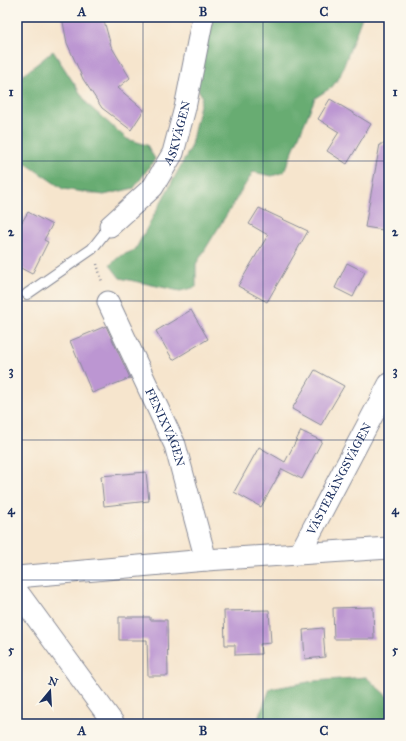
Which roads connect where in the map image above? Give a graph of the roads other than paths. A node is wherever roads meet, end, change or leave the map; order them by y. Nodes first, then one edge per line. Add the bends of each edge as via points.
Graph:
1 (203, 17) edge
2 (110, 226) joint
3 (27, 294) dead end
4 (108, 302) road end
5 (389, 384) edge
6 (389, 548) edge
7 (300, 553) junction
8 (206, 560) junction
9 (17, 577) edge
10 (17, 591) edge
11 (114, 724) edge

1 - 2 street, ASKVÄGEN via 185,108 173,153 153,188
2 - 3 lane via 92,249
4 - 8 street, FENIXVÄGEN via 175,445
5 - 7 street, VÄSTERÄNGSVÄGEN
6 - 7 street
7 - 8 street
8 - 9 street
10 - 11 street

